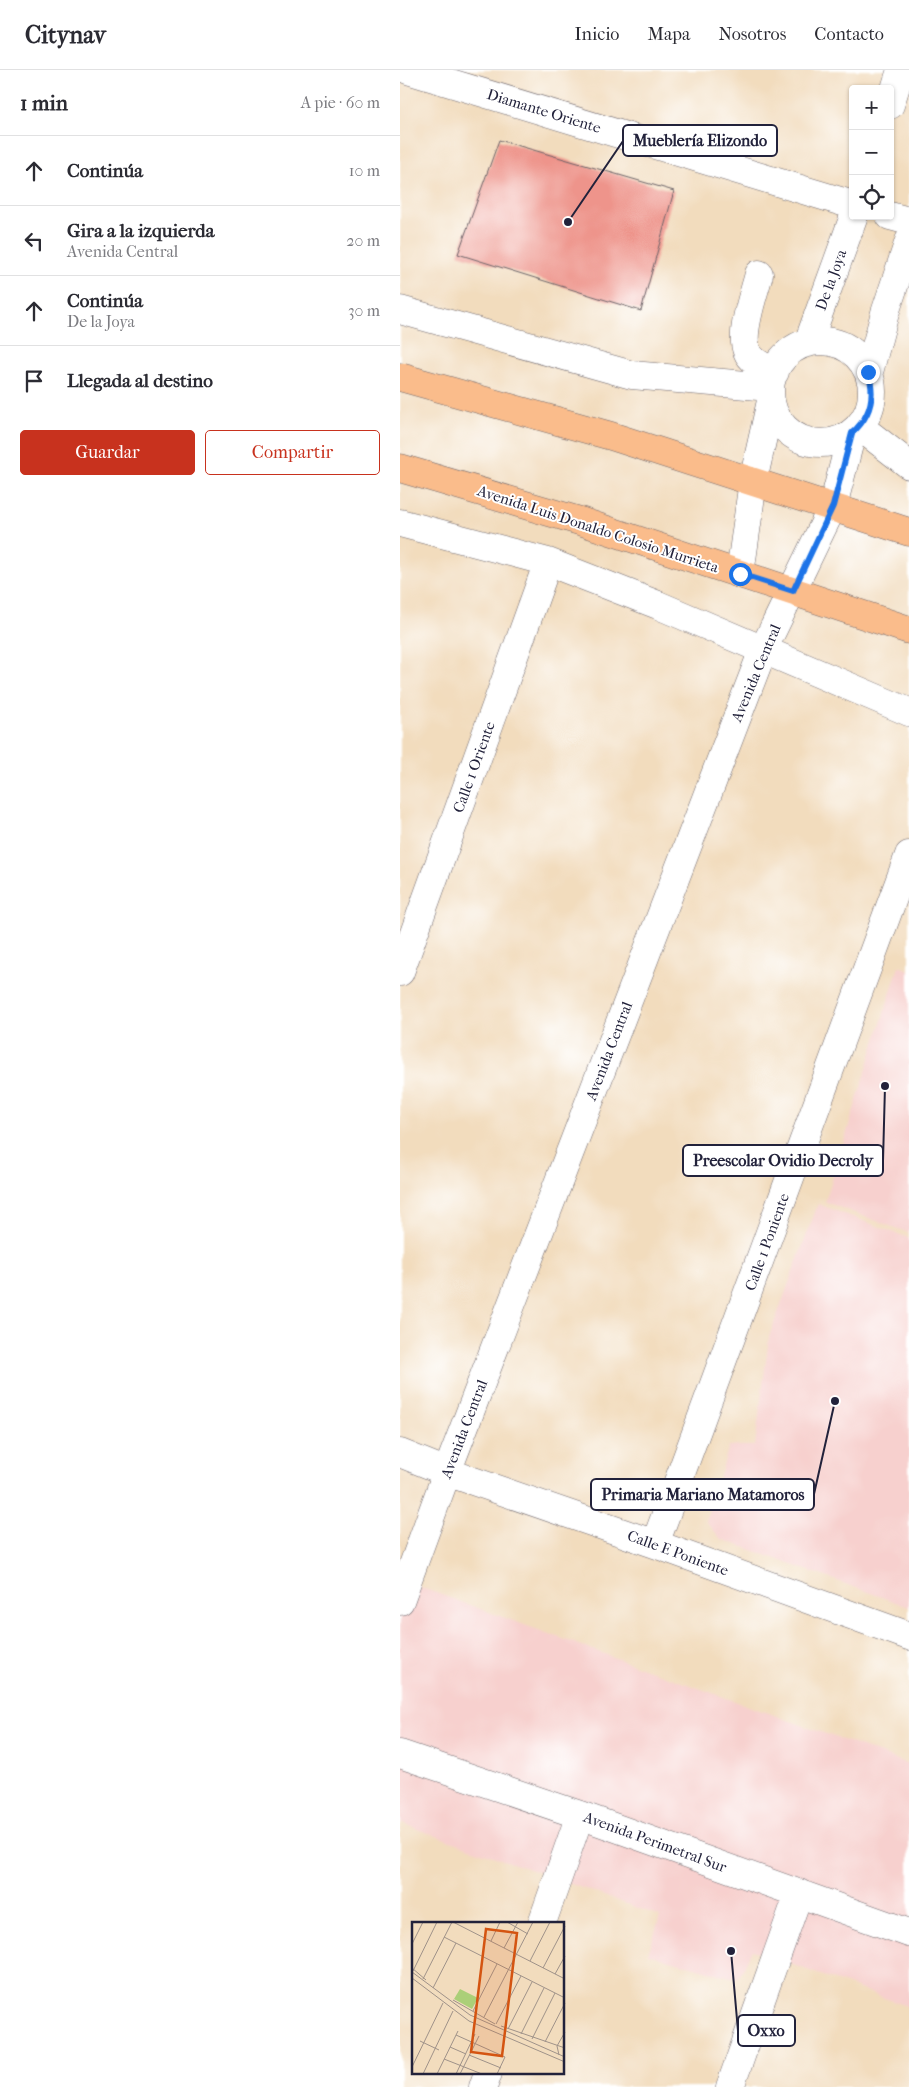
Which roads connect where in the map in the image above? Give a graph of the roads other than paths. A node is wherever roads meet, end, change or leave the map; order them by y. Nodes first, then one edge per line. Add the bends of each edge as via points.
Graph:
1 (408, 70) edge
2 (902, 70) edge
3 (894, 93) edge
4 (849, 204) edge
5 (894, 217) edge
6 (853, 220) edge
7 (909, 221) edge
8 (909, 241) edge
9 (759, 274) dead end
10 (400, 310) edge
11 (808, 343) junction
12 (868, 372) junction
13 (400, 377) edge
14 (772, 386) junction
15 (856, 430) junction
16 (909, 465) edge
17 (400, 468) edge
18 (753, 481) junction
19 (833, 506) junction
20 (400, 523) edge
21 (909, 532) edge
22 (548, 562) junction
23 (740, 574) junction
24 (793, 591) junction
25 (909, 630) edge
26 (764, 650) junction
27 (909, 712) edge
28 (909, 855) edge
29 (400, 972) edge
30 (400, 1453) edge
31 (447, 1472) junction
32 (655, 1544) junction
33 (400, 1602) edge
34 (909, 1636) edge
35 (400, 1754) edge
36 (580, 1815) junction
37 (798, 1893) junction
38 (542, 1922) edge
39 (909, 1933) edge
40 (488, 2074) edge
41 (483, 2087) edge
42 (730, 2087) edge

1 - 4 street, Diamante Oriente
2 - 3 street
5 - 7 street
6 - 11 street, De la Joya
8 - 12 street
9 - 14 street via 744,336 747,352
10 - 14 street via 632,375
11 - 12 street via 820,341 843,346 854,353
11 - 14 street via 782,359
12 - 15 street via 872,383 871,403 868,414
13 - 18 main road via 611,436
14 - 15 street via 775,414 794,434 820,443 835,441
14 - 18 street
15 - 16 street
15 - 19 street
17 - 23 main road, Avenida Luis Donaldo Colosio Murrieta via 583,522
18 - 19 main road
18 - 23 street
19 - 21 main road
19 - 24 street, Avenida Central
20 - 22 street
22 - 26 street via 658,604
22 - 29 street, Calle 1 Oriente
23 - 24 main road, Avenida Luis Donaldo Colosio Murrieta
24 - 25 main road, Avenida Luis Donaldo Colosio Murrieta
24 - 26 street, Avenida Central
26 - 27 street
26 - 31 street, Avenida Central
28 - 32 street, Calle 1 Poniente
30 - 31 street, Calle E Poniente
31 - 32 street, Calle E Poniente
31 - 33 street, Avenida Central
32 - 34 street, Calle E Poniente
35 - 36 street, Avenida Perimetral Sur
36 - 37 street, Avenida Perimetral Sur
36 - 38 street
37 - 39 street, Avenida Perimetral Sur
37 - 42 street
40 - 41 street

